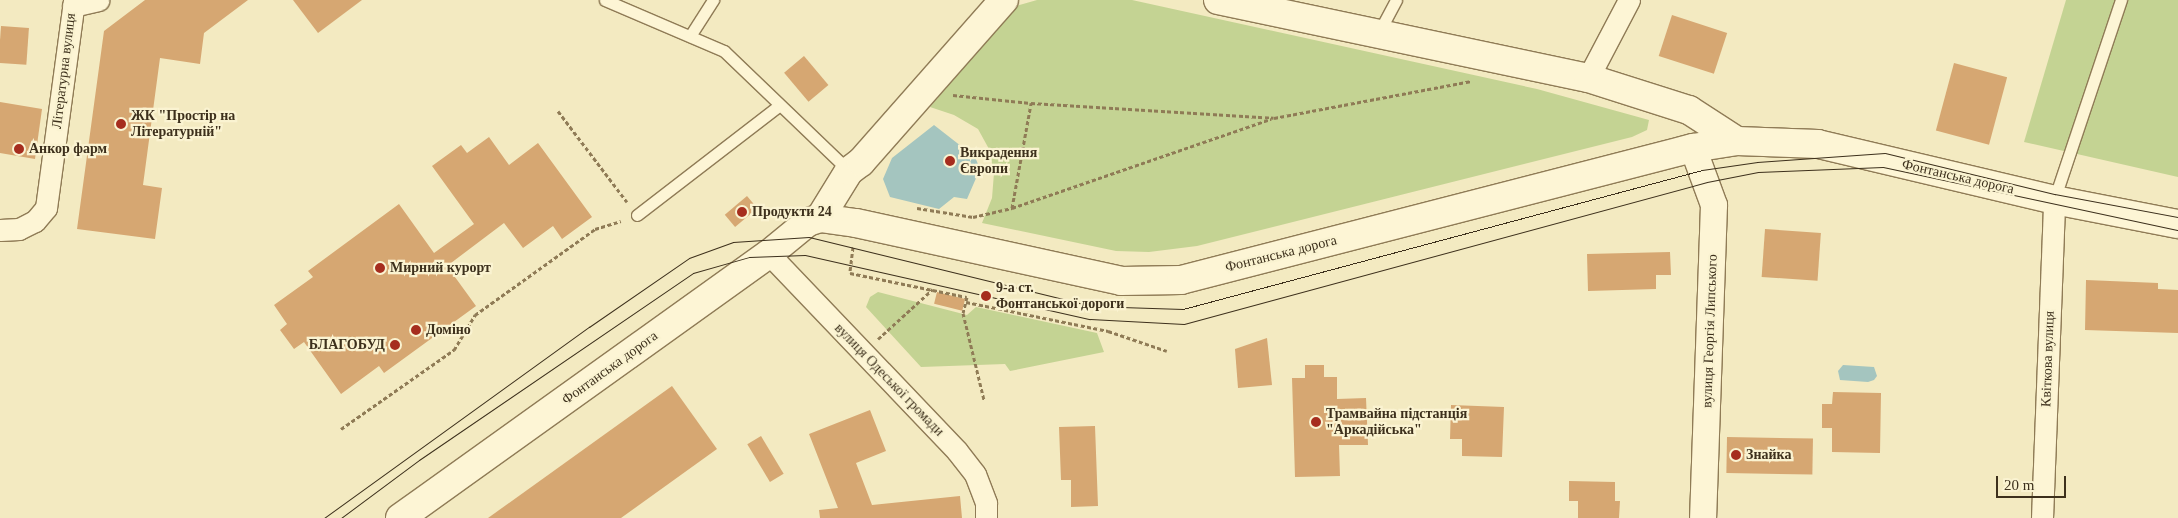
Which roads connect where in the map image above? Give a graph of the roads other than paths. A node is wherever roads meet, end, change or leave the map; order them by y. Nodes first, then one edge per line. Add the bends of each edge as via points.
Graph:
1 (98, 0) edge
2 (605, 0) edge
3 (713, 0) edge
4 (1004, 0) edge
5 (1218, 0) edge
6 (1396, 0) edge
7 (1629, 0) edge
8 (2121, 0) edge
9 (73, 3) edge
10 (1378, 32) junction
11 (690, 36) junction
12 (1588, 78) junction
13 (780, 105) junction
14 (1689, 110) junction
15 (1737, 141) junction
16 (1693, 148) junction
17 (1665, 155) junction
18 (849, 172) junction
19 (2054, 200) junction
20 (638, 215) road end
21 (820, 218) junction
22 (2178, 224) edge
23 (0, 230) edge
24 (769, 254) junction
25 (407, 516) edge
26 (986, 518) edge
27 (1703, 518) edge
28 (2042, 518) edge

1 - 9 street
2 - 11 lane
3 - 11 lane
4 - 18 main road, Фонтанська дорога
5 - 10 main road
6 - 10 lane
7 - 12 street
8 - 19 lane
9 - 23 street, Літературна вулиця via 46,208 35,221 19,230
10 - 12 main road
11 - 13 lane via 724,51
12 - 14 main road
13 - 18 lane
13 - 20 lane
14 - 15 main road
14 - 17 main road via 1683,130
15 - 16 main road, Фонтанська дорога
15 - 19 main road, Фонтанська дорога via 1818,144
16 - 17 main road, Фонтанська дорога
16 - 27 street, вулиця Георгія Липського via 1714,205
17 - 21 main road, Фонтанська дорога via 1181,280 1121,281
18 - 21 main road, Фонтанська дорога
19 - 22 main road, Фонтанська дорога
19 - 28 street, Квіткова вулиця
21 - 24 main road, Фонтанська дорога via 808,222
24 - 25 main road, Фонтанська дорога
24 - 26 street, вулиця Одеської громади via 957,451 975,474 986,503

